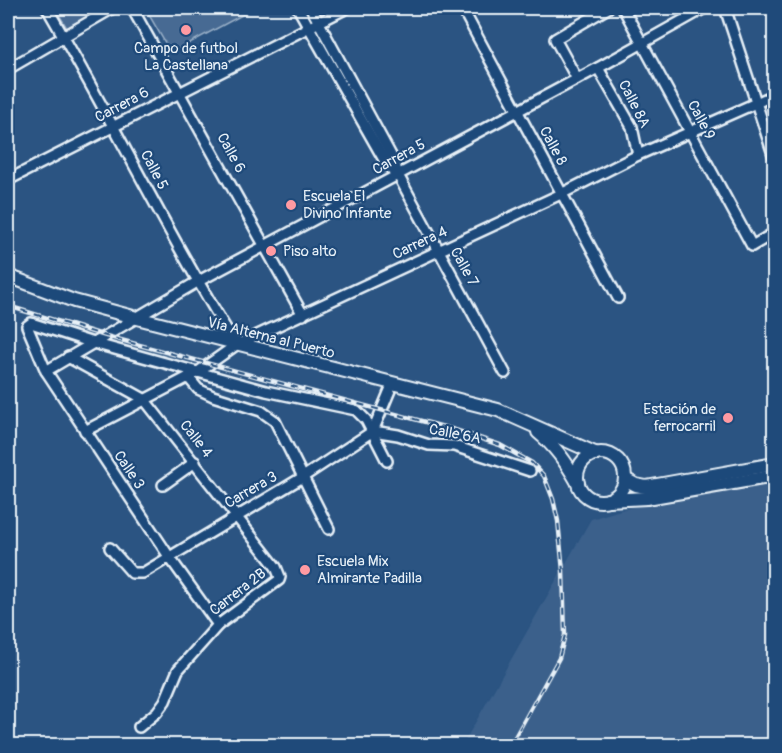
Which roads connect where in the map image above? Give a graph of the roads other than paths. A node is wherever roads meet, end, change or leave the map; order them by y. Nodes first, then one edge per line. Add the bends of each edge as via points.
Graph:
1 (47, 8) edge
2 (113, 8) edge
3 (132, 8) edge
4 (298, 8) edge
5 (311, 8) edge
6 (347, 8) edge
7 (462, 8) edge
8 (608, 8) edge
9 (623, 8) edge
10 (705, 8) edge
11 (725, 8) edge
12 (318, 21) junction
13 (308, 27) junction
14 (63, 36) junction
15 (642, 42) junction
16 (598, 68) junction
17 (8, 69) edge
18 (577, 79) junction
19 (179, 91) junction
20 (774, 95) edge
21 (757, 105) junction
22 (517, 111) junction
23 (114, 128) junction
24 (691, 133) junction
25 (638, 155) junction
26 (774, 157) edge
27 (398, 175) junction
28 (8, 180) edge
29 (561, 194) junction
30 (774, 233) edge
31 (266, 246) junction
32 (438, 251) junction
33 (8, 276) edge
34 (197, 282) junction
35 (618, 298) dead end
36 (303, 315) junction
37 (137, 318) junction
38 (93, 343) junction
39 (236, 345) junction
40 (68, 357) junction
41 (46, 371) junction
42 (198, 372) junction
43 (505, 373) dead end
44 (189, 376) junction
45 (393, 383) junction
46 (144, 399) junction
47 (528, 423) junction
48 (85, 431) junction
49 (373, 431) junction
50 (597, 454) junction
51 (387, 461) dead end
52 (195, 462) junction
53 (774, 464) edge
54 (530, 471) dead end
55 (774, 476) edge
56 (303, 477) junction
57 (625, 479) junction
58 (578, 483) junction
59 (163, 485) dead end
60 (608, 500) junction
61 (236, 515) junction
62 (329, 529) dead end
63 (110, 549) dead end
64 (170, 558) junction
65 (276, 567) joint
66 (218, 625) junction
67 (142, 726) dead end

1 - 14 street, Calle 5
2 - 14 street
3 - 19 street, Calle 6
4 - 13 street, Calle 7
5 - 12 street, Calle 7
6 - 12 street, Carrera 6
7 - 22 street, Calle 8
8 - 18 street via 555,39
9 - 15 street, Calle 9
10 - 15 street, Carrera 5
11 - 21 street
12 - 13 street, Carrera 6
12 - 27 street, Calle 7
13 - 19 street, Carrera 6
13 - 27 street, Calle 7 via 387,165
14 - 17 street
14 - 23 street, Calle 5
15 - 16 street, Carrera 5
15 - 24 street, Calle 9
16 - 18 street, Carrera 5
16 - 25 street, Calle 8A via 632,127
18 - 22 street, Carrera 5
19 - 23 street, Carrera 6
19 - 31 street, Calle 6
20 - 21 street, Carrera 4
21 - 24 street, Carrera 4
21 - 26 street
22 - 27 street, Carrera 5
22 - 29 street, Calle 8
23 - 28 street, Carrera 6
23 - 34 street, Calle 5
24 - 25 street, Carrera 4
24 - 30 street, Calle 9 via 752,246
25 - 29 street, Carrera 4
27 - 31 street, Carrera 5
27 - 32 street, Calle 7
29 - 32 street, Carrera 4
29 - 35 street, Calle 8
31 - 34 street, Carrera 5
31 - 36 street, Calle 6
32 - 36 street, Carrera 4
32 - 43 street, Calle 7
33 - 37 main road, Vía Alterna al Puerto via 75,301
34 - 37 street, Carrera 5
34 - 39 street, Calle 5
36 - 39 street, Carrera 4
37 - 38 street, Carrera 5
37 - 39 main road, Vía Alterna al Puerto
38 - 40 street, Carrera 5
38 - 41 street, Calle 3 via 31,323 27,326
38 - 42 street
39 - 42 street, Carrera 4
39 - 45 main road, Vía Alterna al Puerto
40 - 41 street, Carrera 5
40 - 46 street, Calle 4
41 - 48 street, Calle 3
42 - 44 street, Carrera 4
42 - 49 street via 356,410
44 - 46 street, Carrera 4
44 - 56 street via 198,389 261,411 275,422
45 - 47 main road, Vía Alterna al Puerto via 498,410
45 - 49 street
46 - 48 street, Carrera 4
46 - 52 street, Calle 4
47 - 50 main road, Vía Alterna al Puerto
47 - 58 main road, Vía Alterna al Puerto via 559,453
48 - 64 street, Calle 3
49 - 51 street
49 - 54 street, Calle 6A via 429,445 454,446
49 - 56 street, Carrera 3
50 - 57 main road via 617,460
50 - 58 main road via 579,467
52 - 59 street
52 - 61 street, Calle 4
53 - 57 main road via 646,487
55 - 60 main road via 647,498
56 - 61 street, Carrera 3
56 - 62 street
57 - 60 main road via 620,492
58 - 60 main road via 588,497
61 - 64 street, Carrera 3
61 - 65 street, Calle 4
63 - 64 street, Carrera 3 via 132,573 143,573
64 - 66 street, Calle 3
65 - 66 street, Carrera 2B via 279,580
66 - 67 street, Carrera 2B via 178,670 165,701

